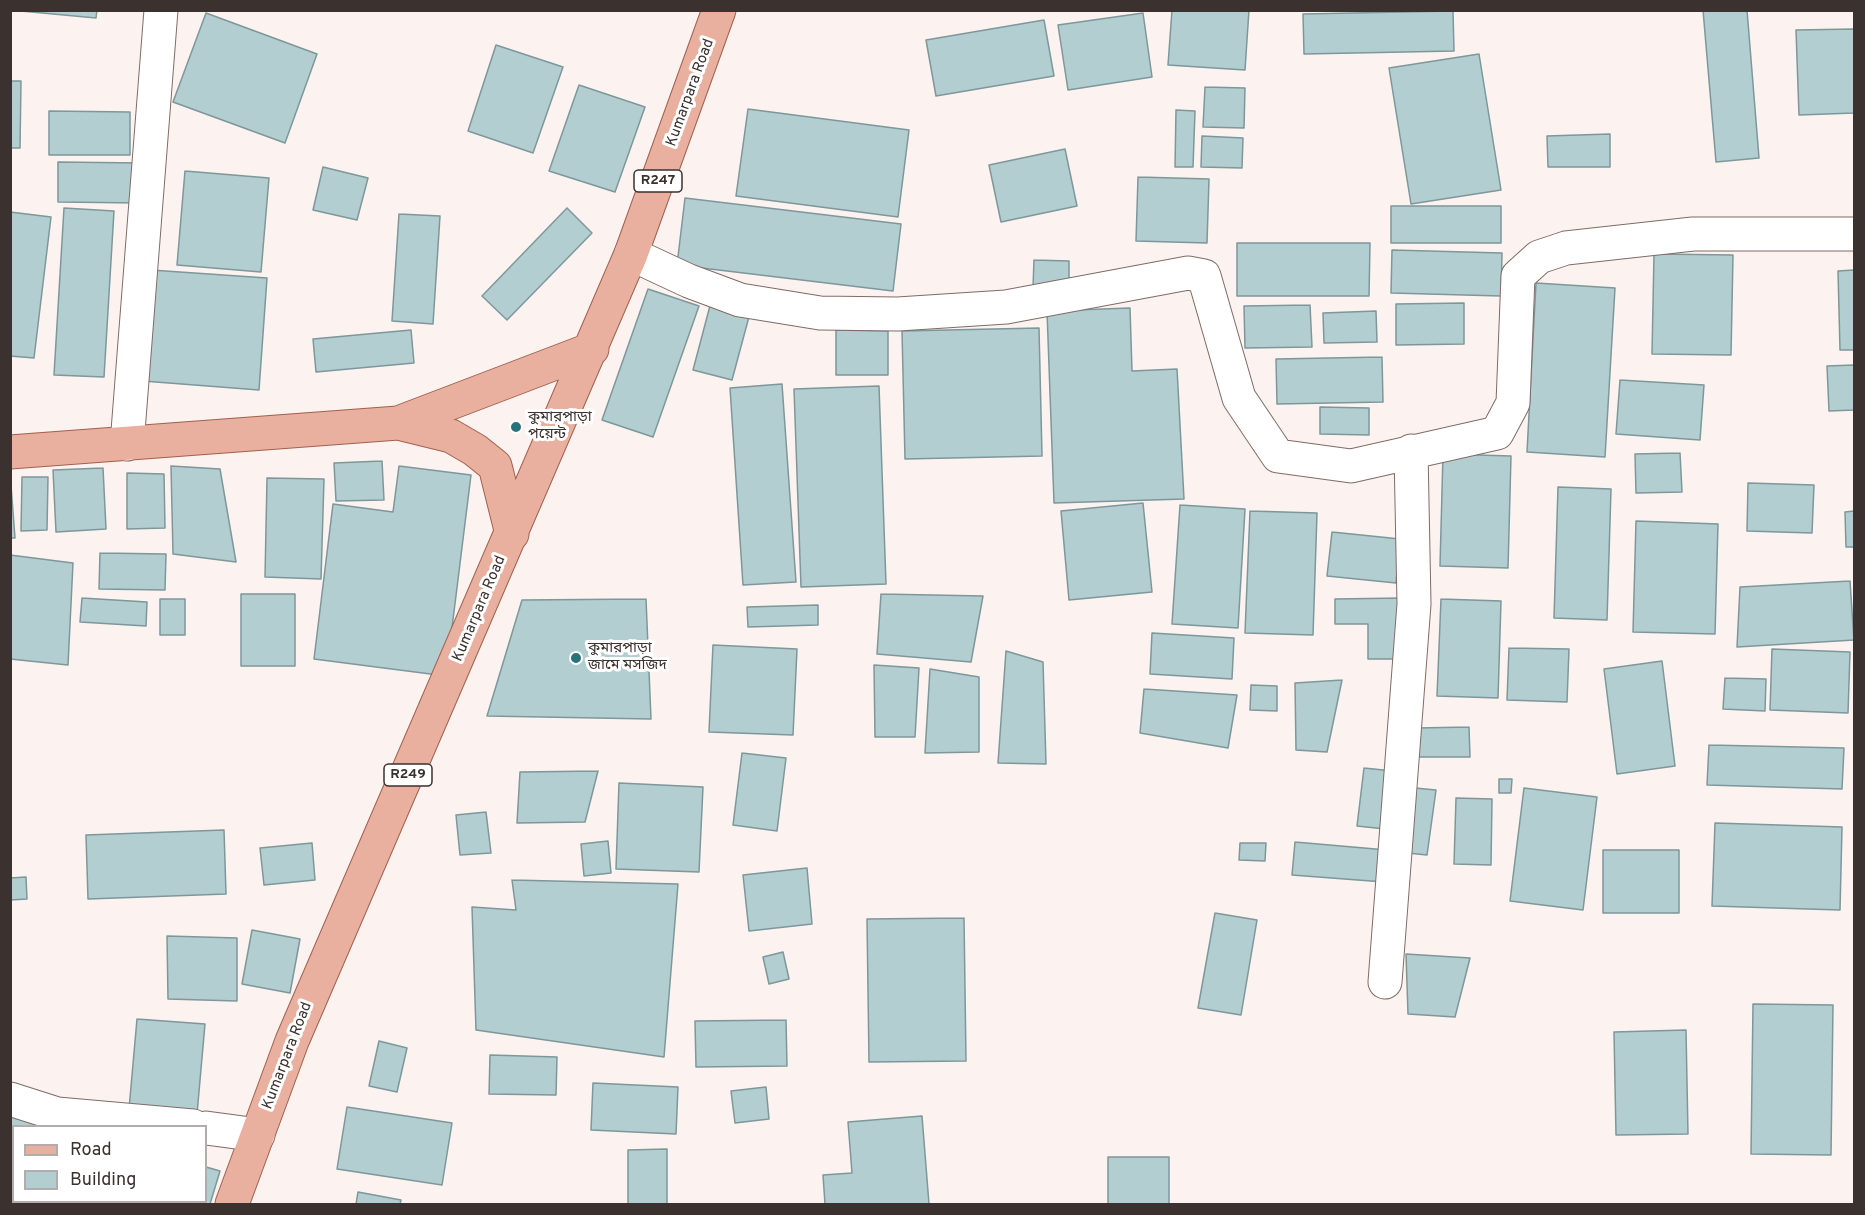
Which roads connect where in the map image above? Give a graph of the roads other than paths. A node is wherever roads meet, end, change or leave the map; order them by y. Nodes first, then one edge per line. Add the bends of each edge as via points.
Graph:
1 (161, 10) edge
2 (719, 10) edge
3 (1854, 234) edge
4 (632, 254) junction
5 (592, 349) junction
6 (398, 423) junction
7 (127, 444) junction
8 (10, 452) edge
9 (1411, 452) junction
10 (512, 534) junction
11 (1385, 982) dead end
12 (10, 1100) edge
13 (182, 1125) edge
14 (207, 1128) edge
15 (258, 1135) junction
16 (232, 1204) edge

1 - 7 street
2 - 4 main road, Kumarpara Road / R247
3 - 9 street via 1693,234 1566,248 1539,257 1518,276 1512,403 1497,433
4 - 5 main road, Kumarpara Road / R247
4 - 9 street via 740,300 820,313 898,314 1006,307 1188,273 1204,276 1239,398 1278,456 1351,466
5 - 6 main road
5 - 10 main road, Kumarpara Road / R249
6 - 7 main road
6 - 10 main road via 451,436 495,466
7 - 8 main road
9 - 11 street via 1414,604
10 - 15 main road, Kumarpara Road / R249 via 292,1041
12 - 13 street via 57,1114
14 - 15 street
15 - 16 main road, Kumarpara Road / R249

